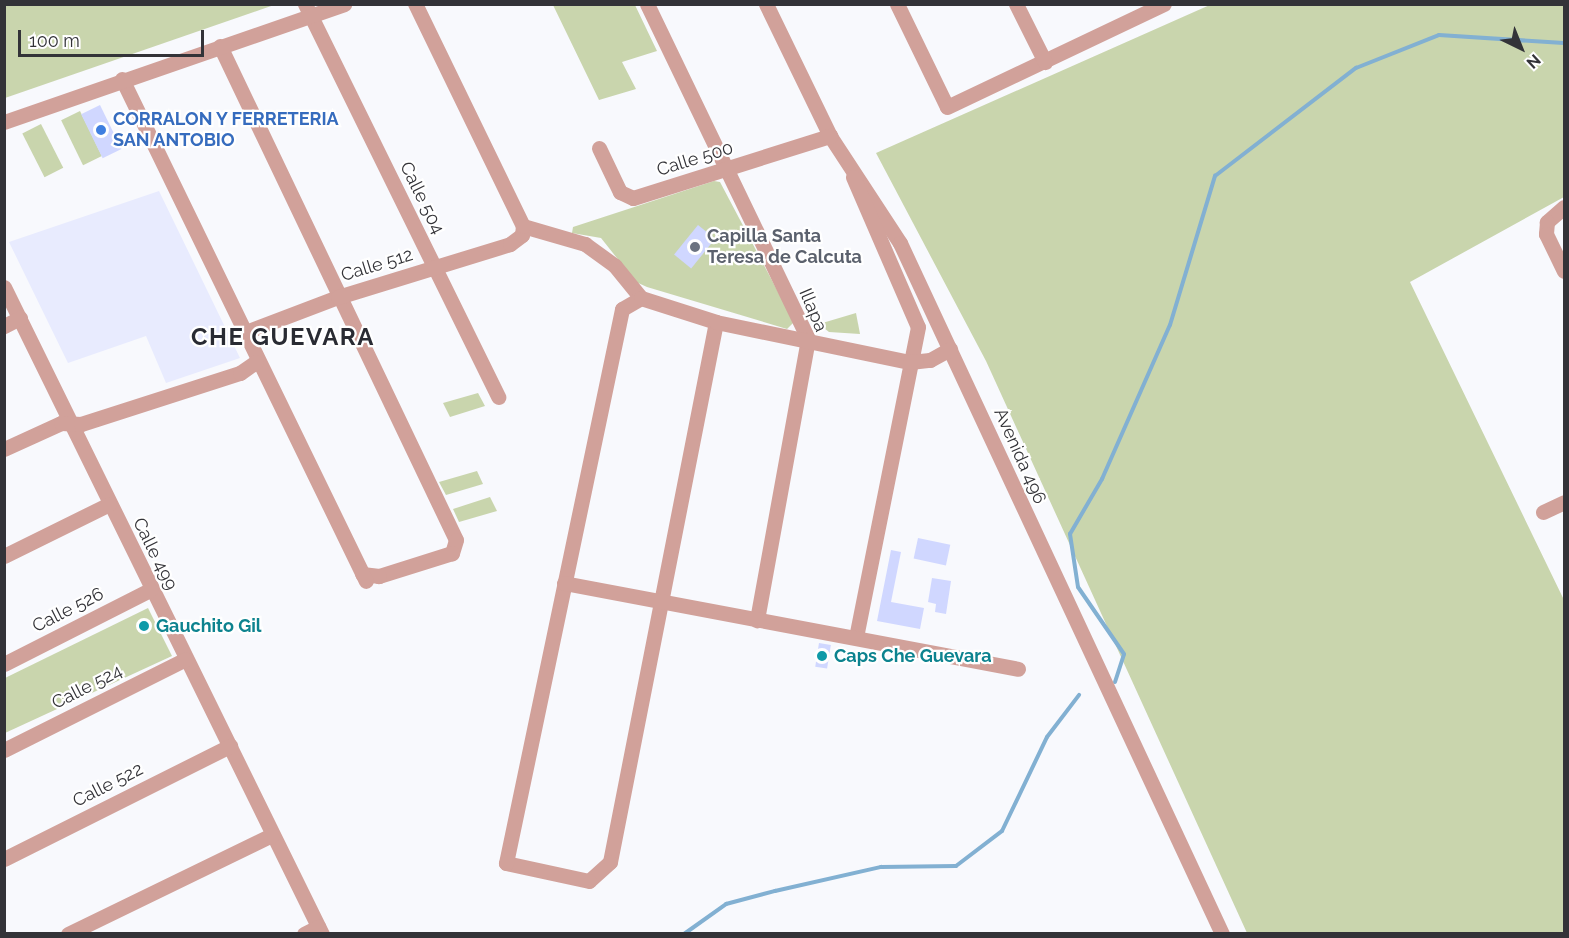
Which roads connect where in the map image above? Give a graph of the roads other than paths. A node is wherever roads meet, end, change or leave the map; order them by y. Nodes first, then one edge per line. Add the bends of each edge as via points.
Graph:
1 (344, 4) edge
2 (415, 4) edge
3 (647, 4) edge
4 (766, 4) edge
5 (897, 4) edge
6 (1016, 4) edge
7 (1164, 4) edge
8 (1148, 8) edge
9 (307, 10) edge
10 (220, 46) junction
11 (1045, 62) junction
12 (122, 79) junction
13 (4, 122) edge
14 (830, 136) junction
15 (599, 148) dead end
16 (846, 160) junction
17 (725, 171) junction
18 (1564, 207) edge
19 (523, 230) junction
20 (435, 268) junction
21 (1564, 271) edge
22 (4, 287) edge
23 (338, 297) junction
24 (641, 298) junction
25 (20, 318) junction
26 (716, 322) junction
27 (4, 326) edge
28 (243, 333) junction
29 (808, 339) junction
30 (950, 350) junction
31 (256, 362) junction
32 (910, 362) junction
33 (498, 397) dead end
34 (70, 420) junction
35 (4, 449) edge
36 (1564, 502) edge
37 (109, 504) junction
38 (1543, 512) dead end
39 (4, 556) edge
40 (564, 584) junction
41 (150, 590) junction
42 (663, 601) junction
43 (757, 620) junction
44 (856, 637) junction
45 (186, 659) junction
46 (4, 664) edge
47 (1018, 669) dead end
48 (230, 746) junction
49 (4, 750) edge
50 (272, 835) junction
51 (4, 859) edge
52 (320, 930) edge
53 (68, 933) edge
54 (304, 933) edge
55 (1222, 933) edge

1 - 9 street
2 - 19 street
3 - 17 street, Illapa
4 - 14 street, Avenida 496
5 - 11 street via 947,107
6 - 11 street
7 - 8 street
8 - 11 street
9 - 10 street
9 - 20 street, Calle 504
10 - 12 street
10 - 23 street
12 - 13 street
12 - 28 street
14 - 16 street, Avenida 496
14 - 17 street, Calle 500
15 - 17 street, Calle 500 via 620,192 633,198
16 - 30 street, Avenida 496 via 890,224
16 - 32 street via 918,327
17 - 29 street, Illapa
18 - 21 street via 1546,222 1546,234
19 - 20 street, Calle 512 via 510,244
19 - 24 street via 585,244 615,266
20 - 23 street, Calle 512
20 - 33 street, Calle 504
22 - 25 street, Calle 499
23 - 28 street, Calle 512
23 - 31 street via 352,315 457,547 452,553 364,579
24 - 26 street
24 - 40 street via 622,309
25 - 27 street
25 - 34 street, Calle 499
26 - 29 street
26 - 42 street
28 - 31 street
29 - 32 street
29 - 43 street, Illapa
30 - 32 street via 930,360
30 - 55 street, Avenida 496
31 - 34 street via 240,374 81,424
32 - 44 street
34 - 35 street
34 - 37 street, Calle 499
36 - 38 street
37 - 39 street
37 - 41 street, Calle 499
40 - 42 street
40 - 42 street via 506,863 589,881 610,861
41 - 45 street, Calle 499
41 - 46 street, Calle 526
42 - 43 street
43 - 44 street
44 - 47 street
45 - 48 street, Calle 499
45 - 49 street, Calle 524
48 - 50 street, Calle 499
48 - 51 street, Calle 522
50 - 52 street, Calle 499
50 - 53 street
52 - 54 street

